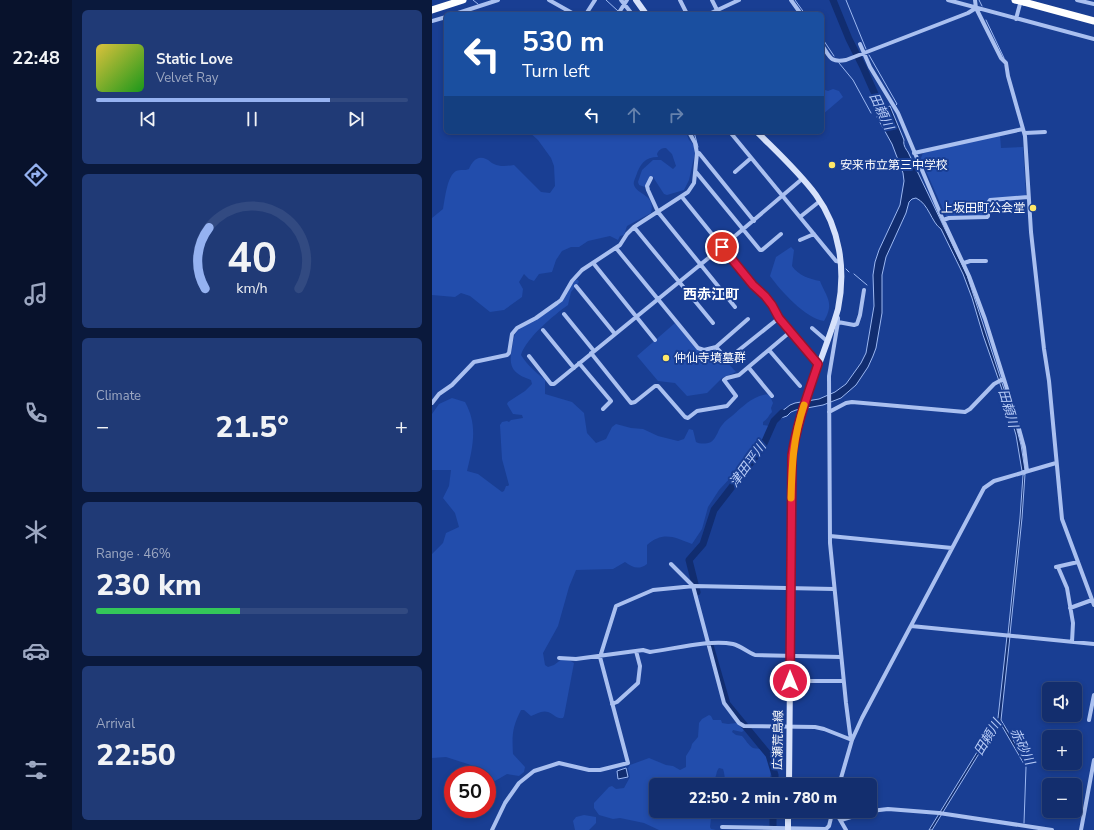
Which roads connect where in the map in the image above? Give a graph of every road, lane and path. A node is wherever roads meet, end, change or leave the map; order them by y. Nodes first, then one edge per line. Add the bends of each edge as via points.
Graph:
1 (456, 0) edge
2 (463, 0) edge
3 (498, 0) edge
4 (549, 0) edge
5 (595, 0) edge
6 (621, 0) edge
7 (627, 0) edge
8 (636, 0) edge
9 (680, 0) edge
10 (712, 0) edge
11 (739, 0) edge
12 (792, 0) edge
13 (948, 0) edge
14 (975, 0) edge
15 (1015, 0) edge
16 (1077, 0) edge
17 (1023, 1) edge
18 (624, 4) junction
19 (1094, 4) edge
20 (976, 8) junction
21 (432, 9) edge
22 (717, 10) junction
23 (460, 12) edge
24 (570, 12) edge
25 (587, 12) edge
26 (619, 12) edge
27 (630, 12) edge
28 (645, 12) edge
29 (686, 12) edge
30 (713, 12) edge
31 (800, 12) edge
32 (1094, 17) edge
33 (444, 18) edge
34 (1016, 19) junction
35 (1094, 21) edge
36 (432, 22) edge
37 (1094, 39) edge
38 (860, 44) dead end
39 (824, 48) edge
40 (863, 53) junction
41 (1024, 131) junction
42 (1045, 132) dead end
43 (690, 134) edge
44 (732, 134) edge
45 (759, 134) edge
46 (697, 153) junction
47 (914, 153) junction
48 (751, 158) junction
49 (696, 172) junction
50 (735, 172) dead end
51 (650, 178) dead end
52 (802, 179) junction
53 (782, 196) junction
54 (682, 197) junction
55 (1028, 197) junction
56 (820, 201) junction
57 (658, 212) junction
58 (800, 217) junction
59 (943, 220) junction
60 (754, 221) junction
61 (634, 227) junction
62 (743, 230) junction
63 (781, 234) dead end
64 (814, 234) junction
65 (800, 240) dead end
66 (722, 247) junction
67 (616, 248) junction
68 (986, 261) dead end
69 (841, 262) junction
70 (964, 263) junction
71 (594, 264) dead end
72 (700, 264) junction
73 (679, 282) junction
74 (576, 286) dead end
75 (864, 290) dead end
76 (658, 300) junction
77 (735, 307) dead end
78 (564, 314) dead end
79 (637, 317) junction
80 (779, 318) junction
81 (748, 319) dead end
82 (837, 319) junction
83 (713, 323) dead end
84 (812, 328) dead end
85 (543, 330) dead end
86 (790, 332) junction
87 (615, 334) junction
88 (655, 340) dead end
89 (827, 341) junction
90 (716, 347) junction
91 (769, 350) junction
92 (593, 352) junction
93 (529, 356) dead end
94 (579, 363) junction
95 (818, 364) junction
96 (574, 368) junction
97 (749, 368) junction
98 (1001, 380) junction
99 (800, 386) dead end
100 (772, 396) dead end
101 (432, 403) edge
102 (603, 409) dead end
103 (829, 412) junction
104 (1056, 463) junction
105 (1026, 472) junction
106 (830, 536) junction
107 (952, 548) junction
108 (1078, 562) junction
109 (671, 564) dead end
110 (695, 586) junction
111 (790, 588) junction
112 (834, 589) junction
113 (1093, 602) edge
114 (1070, 608) junction
115 (911, 626) junction
116 (1072, 642) junction
117 (710, 643) junction
118 (1094, 644) edge
119 (636, 651) junction
120 (790, 655) junction
121 (841, 656) junction
122 (600, 657) junction
123 (560, 658) dead end
124 (790, 681) junction
125 (844, 681) junction
126 (1094, 695) edge
127 (612, 704) junction
128 (1089, 720) dead end
129 (789, 726) junction
130 (852, 740) junction
131 (1094, 760) edge
132 (789, 778) edge
133 (841, 778) edge
134 (788, 818) edge
135 (831, 818) edge
136 (841, 820) joint
137 (722, 827) dead end
138 (788, 829) edge
139 (492, 830) edge
140 (846, 830) edge
141 (1052, 830) edge
142 (1081, 830) edge

1 - 21 highway
2 - 21 highway
3 - 23 street
4 - 24 street
5 - 25 street
6 - 18 street
7 - 18 street
8 - 28 main road
9 - 29 street
10 - 22 street
11 - 22 street
12 - 31 street
13 - 20 street
14 - 20 street
15 - 17 highway, bridge
16 - 19 street
17 - 32 highway
17 - 34 street
17 - 35 highway
18 - 26 street
18 - 27 street
20 - 34 street
20 - 40 street
20 - 41 street via 1006,63
22 - 30 street
33 - 36 street
34 - 37 street
38 - 40 street
39 - 40 street via 833,60 837,61
40 - 47 street via 898,114
41 - 42 street
41 - 47 street
41 - 55 street
43 - 46 street
44 - 48 street
45 - 52 main road, 広瀬荒島線
46 - 49 street
46 - 60 street
47 - 59 street
48 - 50 street
48 - 53 street
49 - 54 street via 693,186
49 - 62 street
51 - 57 street via 647,186
52 - 53 street
52 - 56 main road, 広瀬荒島線
53 - 58 street
53 - 60 street
54 - 57 street
54 - 66 street
55 - 59 street via 990,200 987,217
55 - 104 street
56 - 58 street
56 - 69 main road, 広瀬荒島線 via 833,227
57 - 61 street
57 - 72 street
58 - 64 street
59 - 70 street
60 - 62 street
61 - 67 street
61 - 73 street
62 - 63 street via 760,250
62 - 66 street
64 - 65 street
64 - 69 street via 836,261
66 - 72 street
66 - 80 street via 765,296
67 - 76 street
67 - 101 street via 582,270 561,300 517,328 512,334 507,356 474,362
68 - 70 street
69 - 82 main road, 広瀬荒島線 via 841,292
70 - 98 street via 985,319
71 - 79 street
72 - 73 street
72 - 77 street
73 - 76 street
73 - 83 street
74 - 87 street
75 - 82 street via 857,324
76 - 79 street
76 - 90 street via 698,348 704,350
78 - 92 street
79 - 87 street
79 - 88 street
80 - 86 street
80 - 90 street via 729,358
81 - 90 street
82 - 89 main road, 広瀬荒島線
82 - 103 street via 829,372
84 - 89 street
85 - 96 street
86 - 91 street
86 - 95 street
87 - 92 street
89 - 95 main road, 広瀬荒島線
91 - 97 street
91 - 99 street
92 - 94 street
92 - 97 street via 631,402 635,402 658,386 687,418 698,412 728,405 736,396 724,380 739,376
93 - 96 street via 552,384
94 - 96 street
94 - 102 street via 611,401
95 - 111 main road, 広瀬荒島線 via 801,413 792,455
97 - 100 street
98 - 103 street via 965,412 849,402
98 - 105 street via 1020,431
103 - 106 street
104 - 105 street
104 - 108 street via 1062,519
105 - 107 street via 994,481 984,488
106 - 107 street
106 - 112 street
107 - 115 street
108 - 113 street
108 - 114 street via 1056,567 1066,586
109 - 110 street
110 - 111 street
110 - 117 street
110 - 122 street via 653,590 616,606
111 - 112 street
111 - 120 main road, 広瀬荒島線
112 - 121 street
113 - 114 street
114 - 116 street via 1073,623
115 - 116 street
115 - 130 street
116 - 118 street
117 - 119 street via 650,652
117 - 120 street via 733,644 755,655
117 - 129 street via 725,705 739,723 746,726
119 - 122 street
119 - 127 street via 640,666 638,683
120 - 121 street
120 - 124 main road, 広瀬荒島線
121 - 125 street
122 - 123 street
122 - 127 street
124 - 125 street
124 - 129 main road, 広瀬荒島線
125 - 130 street
126 - 128 street
127 - 139 street via 628,763 589,770 559,763 534,771 519,783 505,803
129 - 130 street via 815,727
129 - 132 main road, 広瀬荒島線
130 - 133 street
131 - 142 street
134 - 138 main road
135 - 138 street via 826,829
136 - 140 street
136 - 141 street via 882,809 941,813
137 - 138 street

